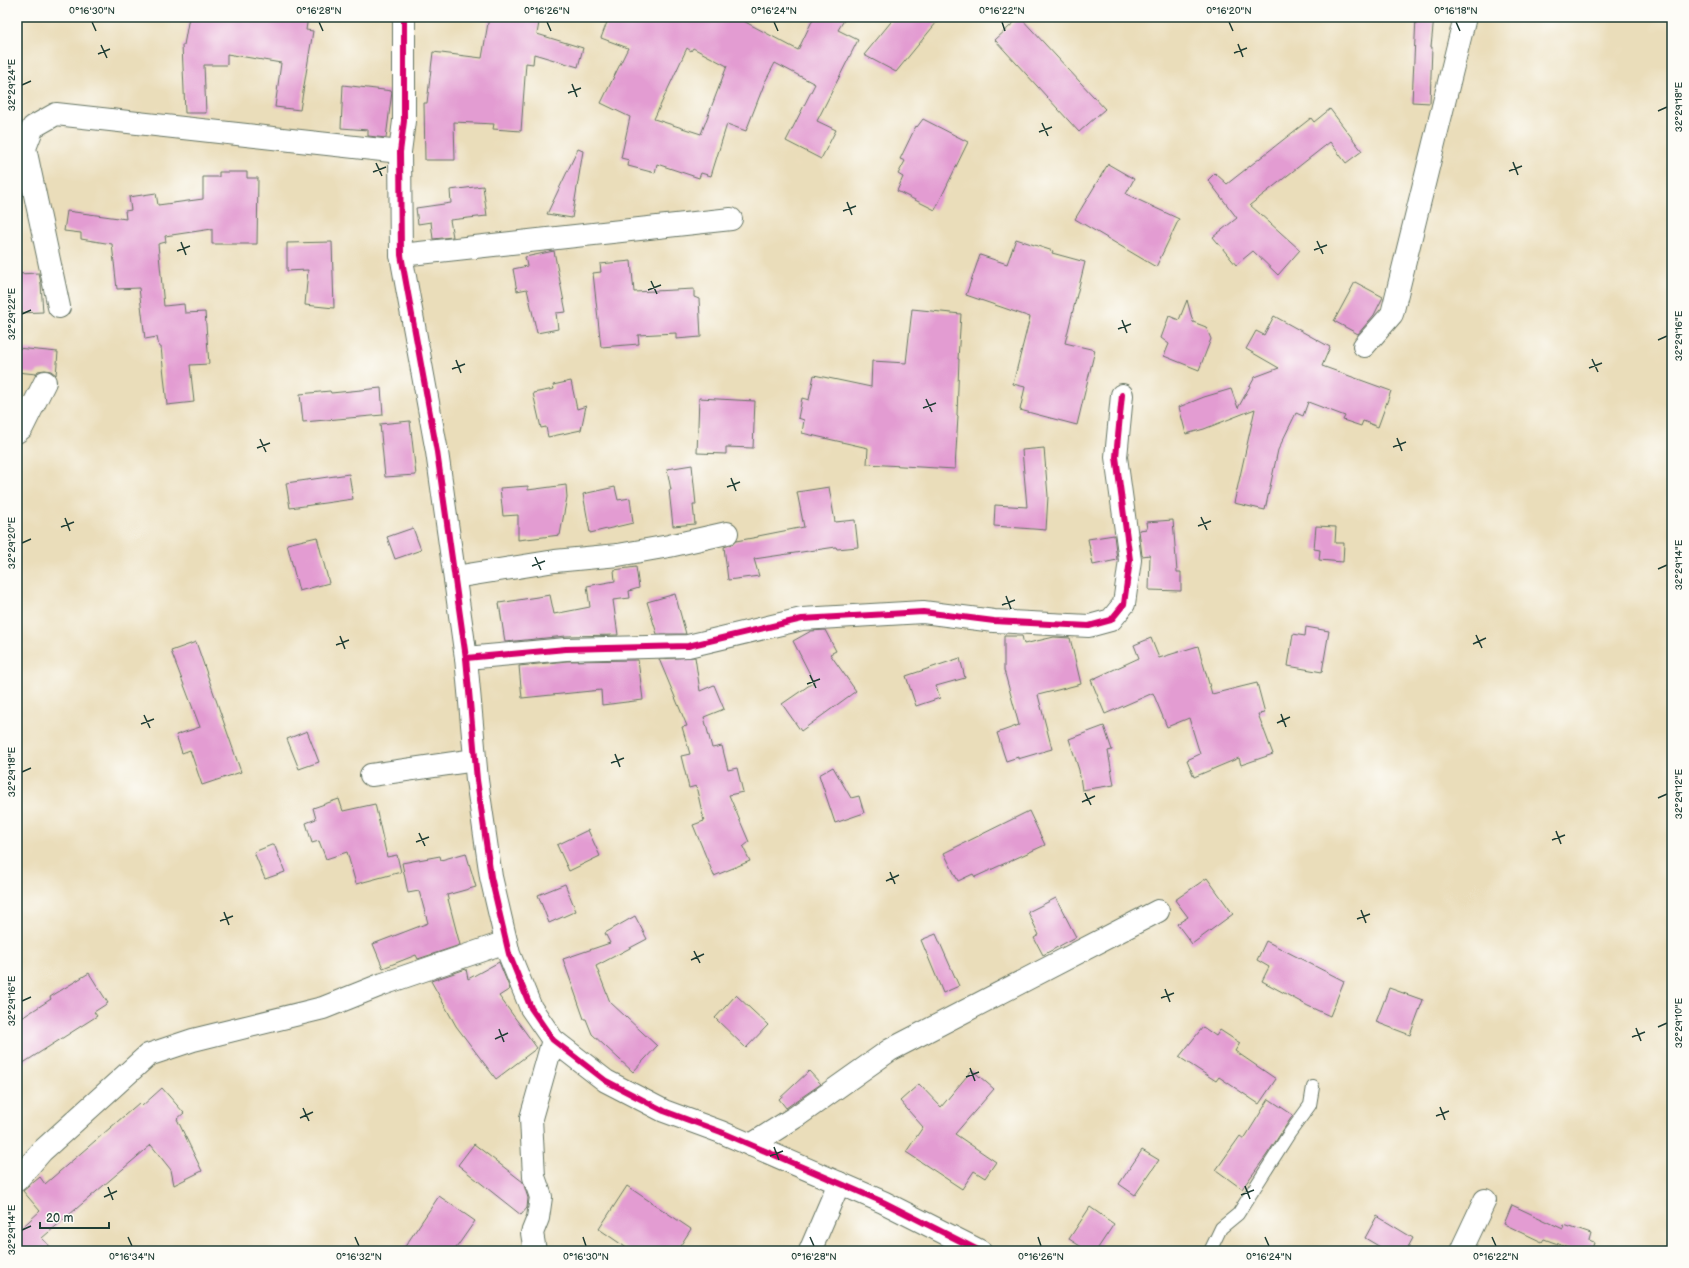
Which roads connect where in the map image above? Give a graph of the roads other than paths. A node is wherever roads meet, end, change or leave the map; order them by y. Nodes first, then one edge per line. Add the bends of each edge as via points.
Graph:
1 (404, 17) edge
2 (1465, 17) edge
3 (400, 152) junction
4 (731, 219) dead end
5 (401, 255) junction
6 (59, 307) dead end
7 (1364, 346) dead end
8 (45, 382) dead end
9 (1122, 395) dead end
10 (17, 432) edge
11 (727, 533) dead end
12 (455, 577) junction
13 (466, 658) junction
14 (475, 760) junction
15 (371, 775) dead end
16 (1158, 911) dead end
17 (506, 942) junction
18 (554, 1040) junction
19 (1313, 1087) dead end
20 (751, 1145) junction
21 (17, 1180) edge
22 (839, 1183) junction
23 (1485, 1200) dead end
24 (535, 1251) edge
25 (810, 1251) edge
26 (980, 1251) edge
27 (1210, 1251) edge
28 (1461, 1251) edge

1 - 3 street via 404,121
2 - 7 street via 1392,314
3 - 5 street
3 - 6 street via 56,114 32,127 25,148
4 - 5 street
5 - 12 street via 437,452
8 - 10 street via 22,428
9 - 13 street via 1116,457 1130,560 1124,604 1111,620 1089,626 994,621 915,612 802,620 688,646 566,649
11 - 12 street via 618,555 555,561
12 - 13 street
13 - 14 street
14 - 15 street
14 - 17 street via 491,877
16 - 20 street via 890,1050 797,1116
17 - 18 street via 531,1008
17 - 21 street via 430,967 323,1008 193,1040 148,1055 42,1151
18 - 20 street via 606,1081 664,1111
18 - 24 street via 531,1118 534,1177 541,1197 538,1218 532,1233
19 - 27 lane via 1310,1105 1238,1214 1221,1228
20 - 22 street
22 - 25 street
22 - 26 street
23 - 28 street

